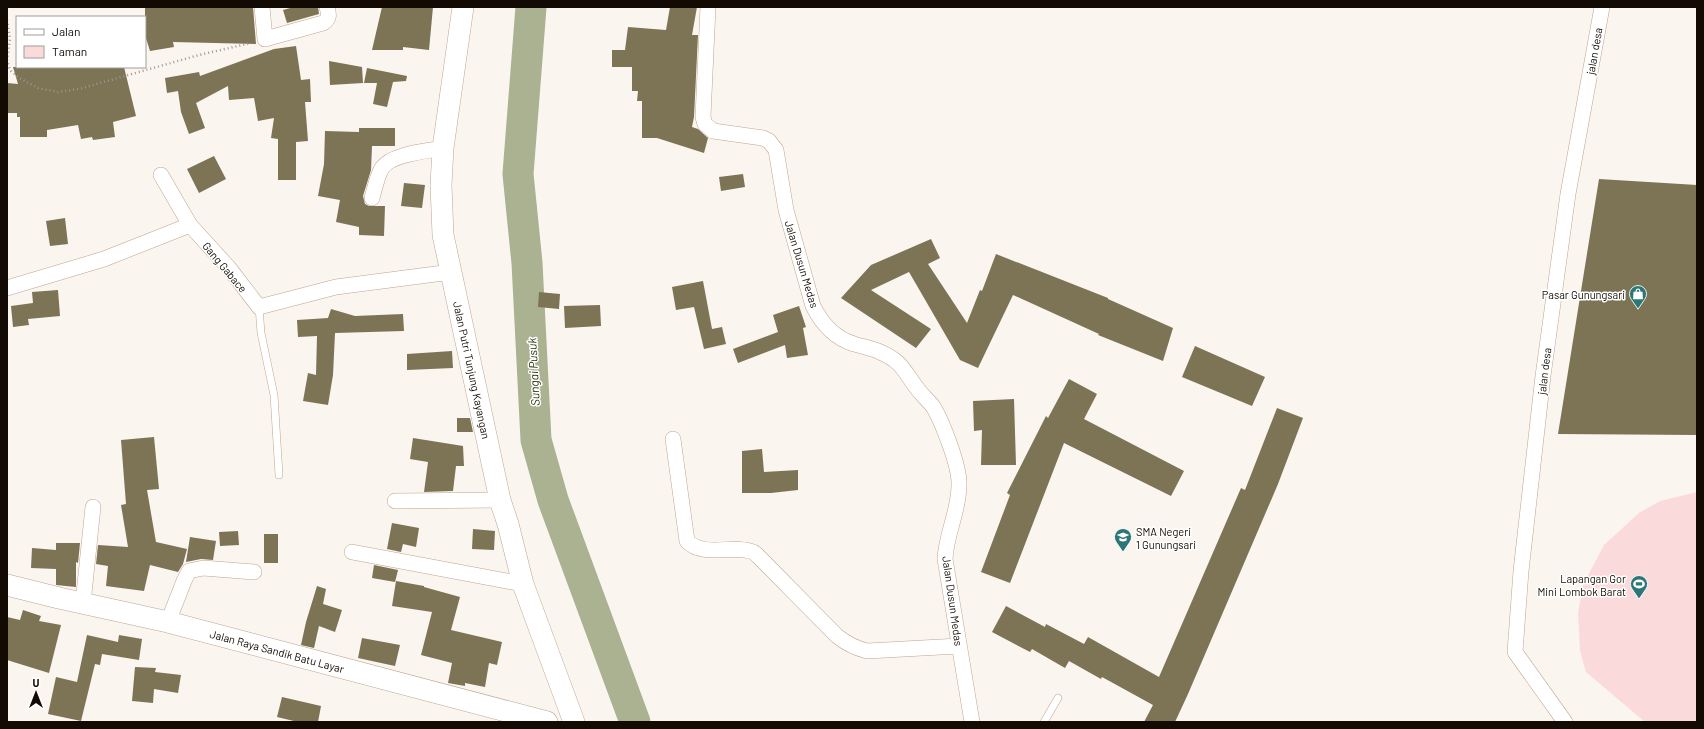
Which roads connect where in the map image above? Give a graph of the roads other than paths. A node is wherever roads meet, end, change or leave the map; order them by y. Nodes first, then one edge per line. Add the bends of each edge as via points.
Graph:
1 (262, 7) edge
2 (327, 7) edge
3 (463, 7) edge
4 (708, 7) edge
5 (1602, 7) edge
6 (443, 148) junction
7 (161, 175) dead end
8 (372, 198) dead end
9 (190, 225) junction
10 (451, 272) junction
11 (7, 288) edge
12 (259, 307) junction
13 (673, 439) dead end
14 (279, 475) dead end
15 (500, 500) junction
16 (395, 501) dead end
17 (93, 507) dead end
18 (352, 552) dead end
19 (254, 572) dead end
20 (523, 584) junction
21 (7, 585) edge
22 (83, 603) junction
23 (168, 622) junction
24 (959, 646) junction
25 (1058, 698) dead end
26 (524, 719) edge
27 (547, 722) edge
28 (574, 722) edge
29 (972, 722) edge
30 (1044, 722) edge
31 (1565, 722) edge

1 - 2 street via 265,39 323,23 329,16
3 - 6 street, Jalan Putri Tunjung Kayangan
4 - 24 street, Jalan Dusun Medas via 702,117 705,124 713,131 763,138 774,146 778,156 786,210 818,316 837,336 882,352 903,367 933,407 952,452 959,475 959,495 947,540 945,559
5 - 31 street, jalan desa via 1568,194 1543,376 1521,571 1515,652
6 - 8 street via 406,154 387,163 382,168
6 - 10 street, Jalan Putri Tunjung Kayangan via 441,205 443,235
7 - 9 street, Gang Gabace
9 - 11 street via 104,259
9 - 12 street, Gang Gabace via 229,268
10 - 12 street via 336,288
10 - 15 street, Jalan Putri Tunjung Kayangan
12 - 14 lane via 262,340 274,395
13 - 24 street via 687,541 693,547 753,552 837,636 856,648 867,651
15 - 16 street
15 - 20 street, Jalan Putri Tunjung Kayangan
17 - 22 street
18 - 20 street
19 - 23 street via 210,568 189,571
20 - 28 street, Jalan Putri Tunjung Kayangan
21 - 22 street, Jalan Raya Sandik Batu Layar
22 - 23 street, Jalan Raya Sandik Batu Layar
23 - 26 street, Jalan Raya Sandik Batu Layar
24 - 29 street, Jalan Dusun Medas
25 - 30 lane
26 - 27 street, Jalan Raya Sandik Batu Layar

